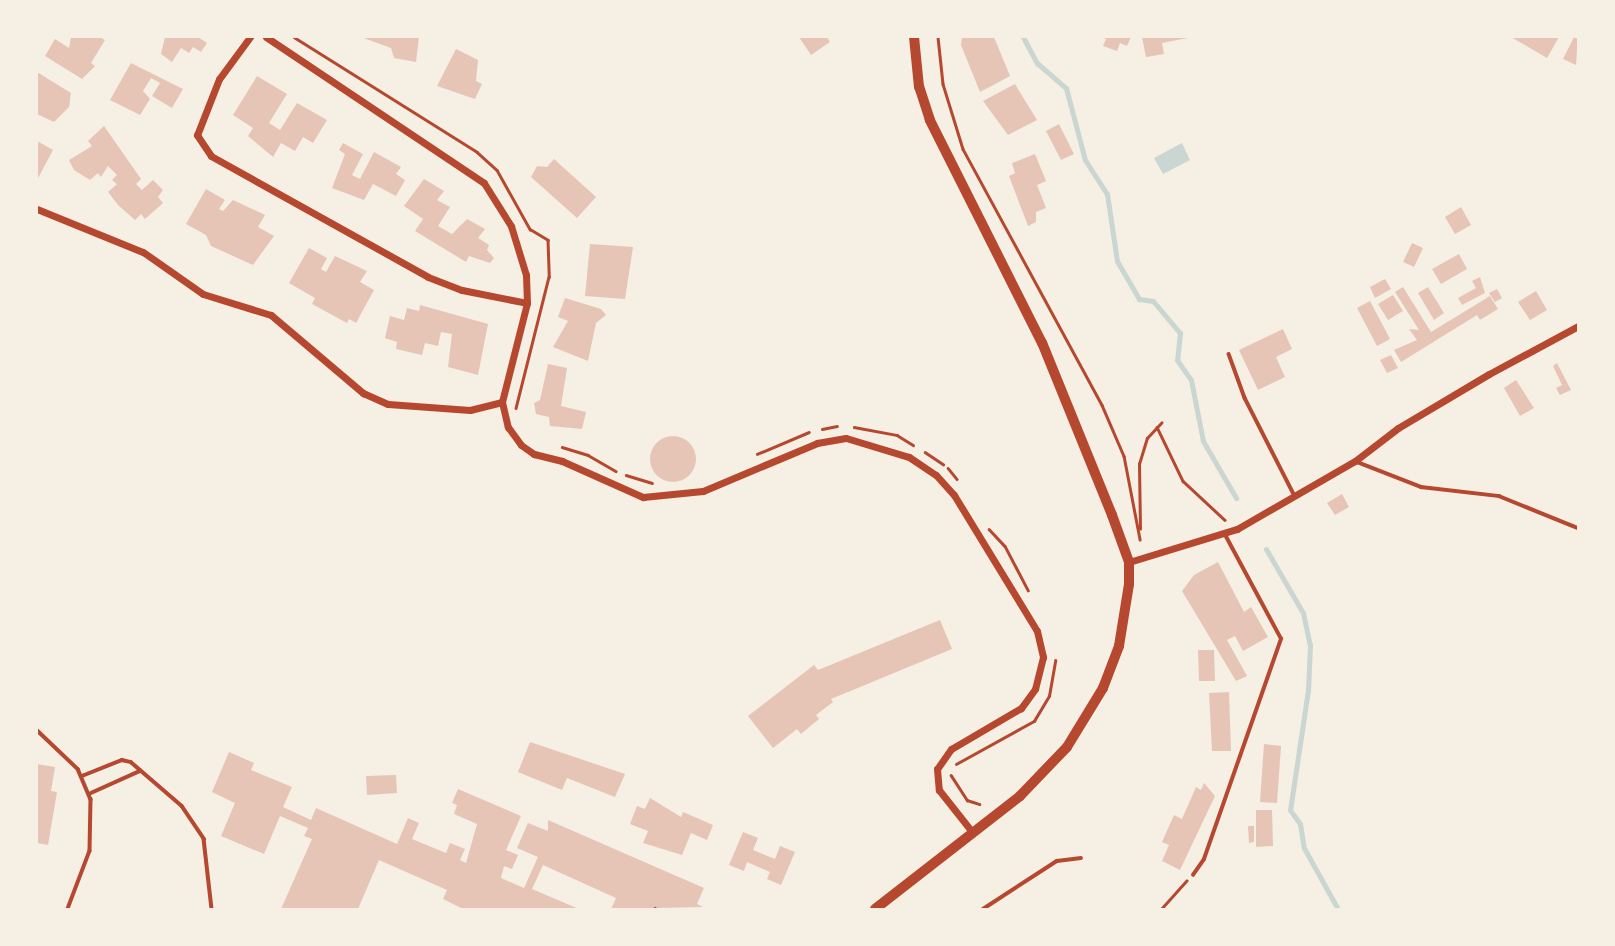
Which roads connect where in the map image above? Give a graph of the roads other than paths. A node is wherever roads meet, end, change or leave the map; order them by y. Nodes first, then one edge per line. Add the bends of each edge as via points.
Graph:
1 (250, 37) edge
2 (266, 37) edge
3 (914, 37) edge
4 (37, 209) edge
5 (527, 303) junction
6 (1578, 326) edge
7 (1228, 354) dead end
8 (502, 402) junction
9 (1355, 461) junction
10 (1295, 496) junction
11 (1578, 528) edge
12 (1224, 533) junction
13 (1129, 562) junction
14 (37, 730) edge
15 (140, 771) junction
16 (82, 776) junction
17 (90, 794) junction
18 (973, 833) junction
19 (1081, 858) dead end
20 (1193, 875) road end
21 (68, 909) edge
22 (212, 909) edge
23 (875, 909) edge
24 (983, 909) edge

1 - 5 street via 219,79 197,135 211,156 428,277 463,290
2 - 5 street via 484,183 511,226 526,275
3 - 13 street via 919,87 930,120 1042,343
4 - 8 street via 142,252 203,294 271,315 363,393 388,404 470,410
5 - 8 street
6 - 9 street via 1398,428
7 - 10 lane
8 - 18 street via 508,427 520,445 643,497 704,491 817,443 846,438 897,452 936,475 954,495 1037,631 1043,657 1035,689 1021,708 951,749 937,769 940,790
9 - 10 street
9 - 11 lane via 1421,487 1499,496
10 - 12 street
12 - 13 street
12 - 20 lane via 1281,639 1208,846
13 - 18 street via 1119,646 1089,716 1041,776
14 - 16 lane
15 - 16 lane via 121,760
15 - 17 lane
15 - 22 lane via 182,806 204,839
16 - 17 lane
17 - 21 lane via 90,851
18 - 23 street
19 - 24 lane via 1057,861

